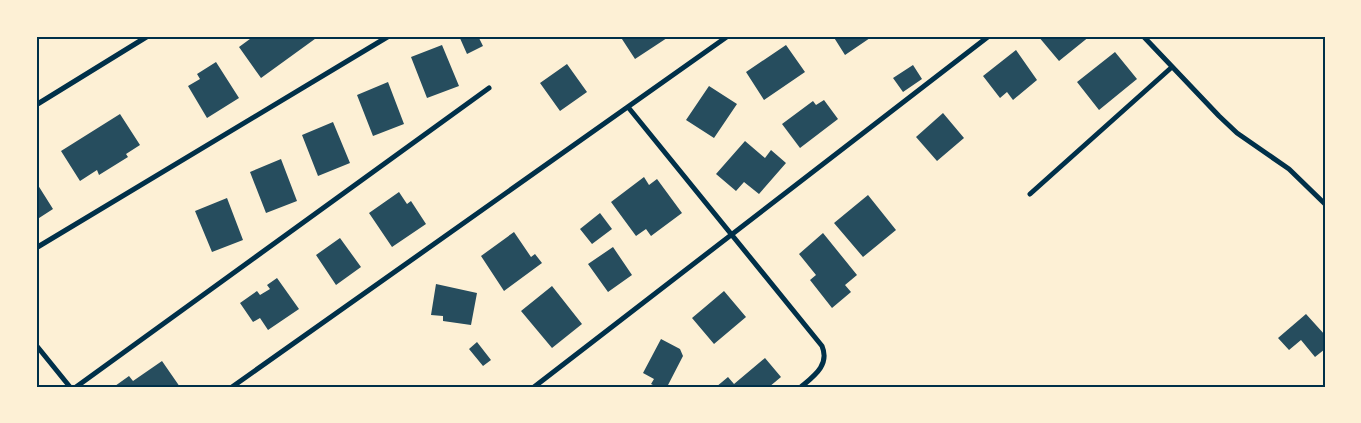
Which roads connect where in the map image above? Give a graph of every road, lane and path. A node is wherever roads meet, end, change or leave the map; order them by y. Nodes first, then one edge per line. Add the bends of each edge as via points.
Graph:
1 (148, 36) edge
2 (389, 36) edge
3 (728, 36) edge
4 (989, 36) edge
5 (1143, 36) edge
6 (1172, 66) junction
7 (489, 88) dead end
8 (36, 105) edge
9 (628, 107) junction
10 (1030, 194) dead end
11 (1325, 204) edge
12 (730, 234) junction
13 (36, 248) edge
14 (36, 345) edge
15 (70, 387) edge
16 (76, 387) edge
17 (232, 387) edge
18 (534, 387) edge
19 (801, 387) edge

1 - 8 street
2 - 13 street
3 - 9 street
4 - 12 street
5 - 6 street
6 - 10 street
6 - 11 street via 1227,124 1289,169
7 - 16 street
9 - 12 street
9 - 17 street
12 - 18 street
12 - 19 street via 819,342 825,357 820,370
14 - 15 street

